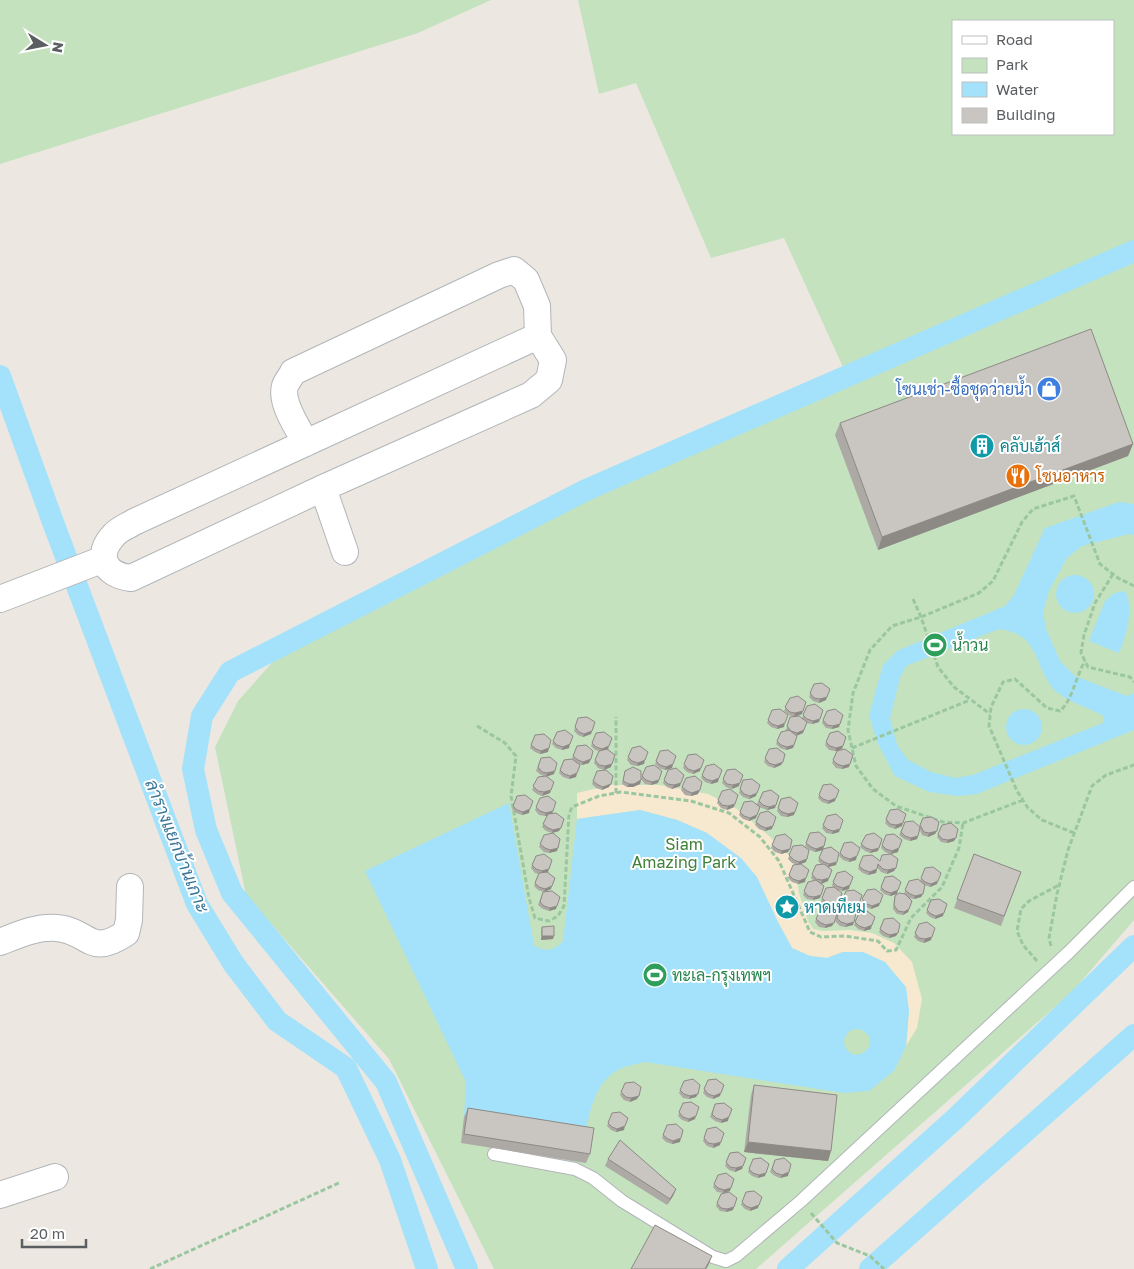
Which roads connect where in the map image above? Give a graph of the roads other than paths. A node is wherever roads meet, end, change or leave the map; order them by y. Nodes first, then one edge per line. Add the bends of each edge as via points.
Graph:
1 (538, 336) junction
2 (306, 443) junction
3 (323, 488) junction
4 (346, 552) dead end
5 (95, 562) junction
6 (0, 599) edge
7 (130, 887) dead end
8 (1134, 887) edge
9 (0, 942) edge
10 (494, 1154) edge
11 (56, 1177) dead end
12 (0, 1195) edge

1 - 2 street
1 - 2 street via 537,306 526,280 514,270 499,275 294,372 285,386 284,397
1 - 3 street via 553,360 549,380 531,395
2 - 5 street via 134,522 115,534
3 - 4 street
3 - 5 street via 131,578 120,577
5 - 6 street
7 - 9 street via 126,933 116,940 102,944 56,928 34,929
8 - 10 lane via 1052,969 802,1201 736,1256 726,1260 713,1257 575,1169
11 - 12 street

